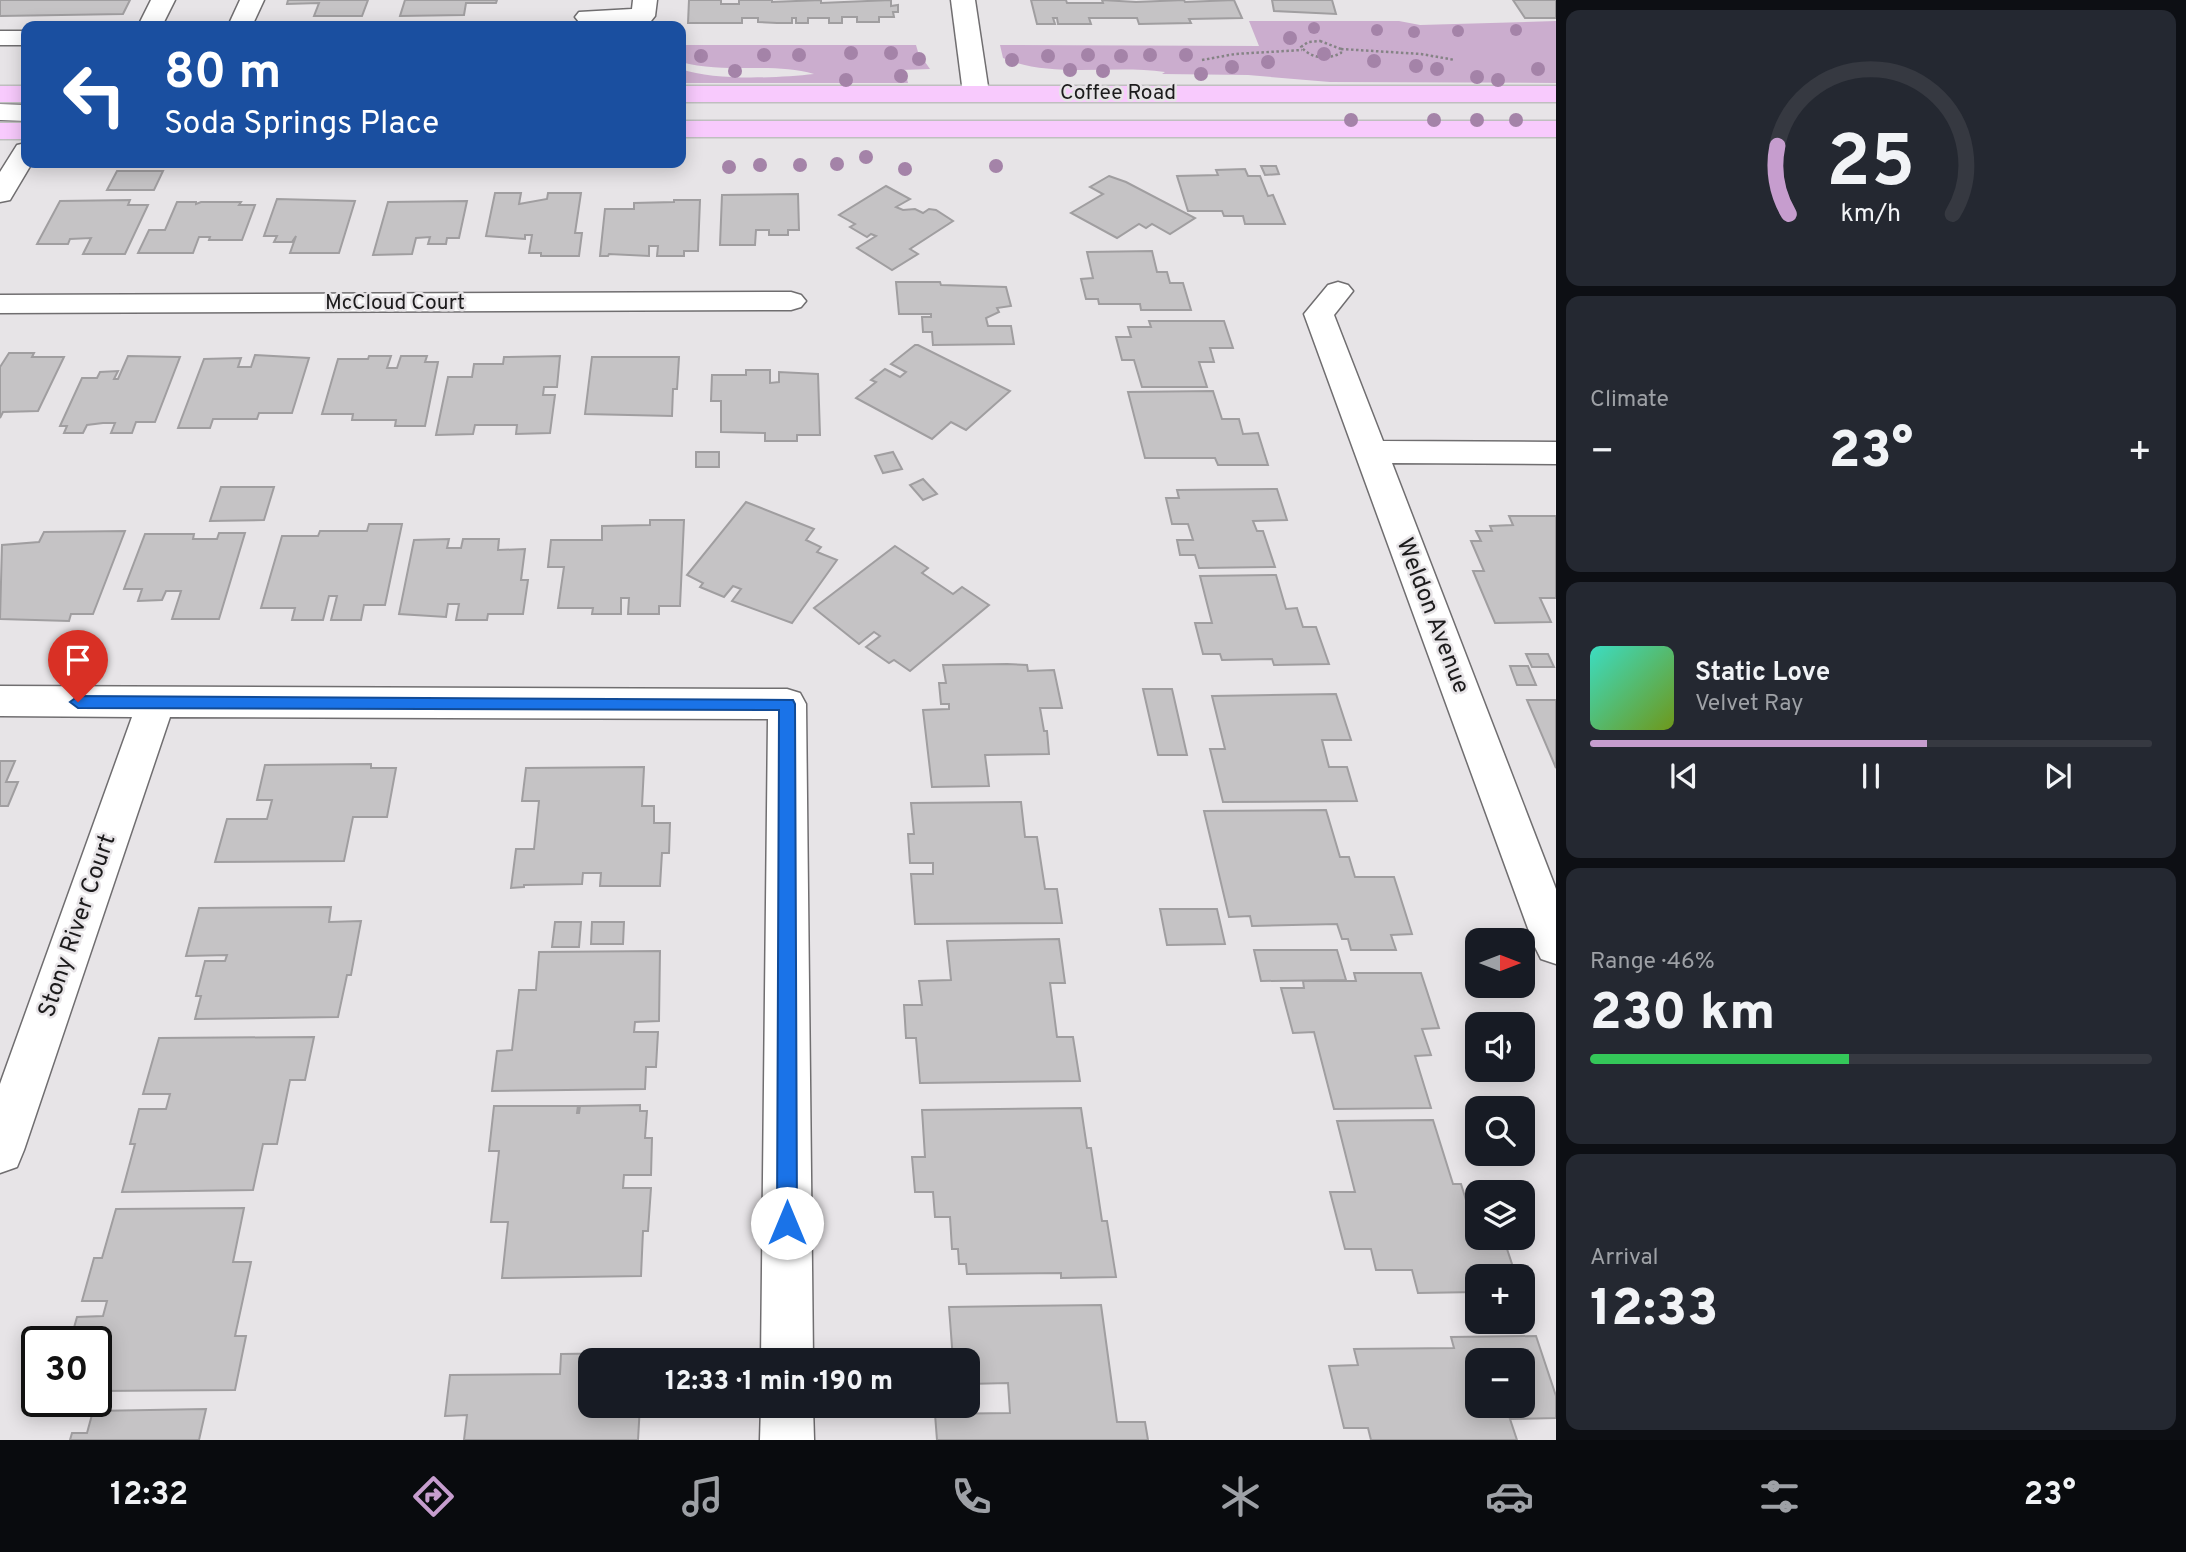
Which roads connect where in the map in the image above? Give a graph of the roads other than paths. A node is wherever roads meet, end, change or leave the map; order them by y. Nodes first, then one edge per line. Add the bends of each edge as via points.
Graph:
1 (163, 0) edge
2 (251, 0) edge
3 (645, 0) edge
4 (963, 0) edge
5 (585, 14) edge
6 (152, 21) edge
7 (242, 21) edge
8 (0, 38) edge
9 (21, 38) edge
10 (976, 93) junction
11 (0, 94) edge
12 (21, 94) edge
13 (686, 94) edge
14 (1556, 94) edge
15 (0, 112) edge
16 (21, 113) edge
17 (1556, 129) edge
18 (686, 130) edge
19 (0, 131) edge
20 (21, 131) edge
21 (21, 159) edge
22 (0, 194) edge
23 (1338, 291) dead end
24 (791, 301) dead end
25 (0, 304) edge
26 (1371, 452) junction
27 (1556, 453) edge
28 (0, 701) edge
29 (156, 702) junction
30 (1556, 945) edge
31 (0, 1150) edge
32 (787, 1348) edge
33 (787, 1418) edge
34 (787, 1440) edge

1 - 6 street
2 - 7 street
3 - 5 street via 643,16
4 - 10 street
8 - 9 street
10 - 13 main road, Coffee Road
10 - 14 main road, Coffee Road
11 - 12 main road
15 - 16 street
17 - 18 main road, Coffee Road
19 - 20 main road
21 - 22 street
23 - 26 street, Weldon Avenue via 1319,314
24 - 25 street, McCloud Court
26 - 27 street
26 - 30 street, Weldon Avenue
28 - 29 street
29 - 31 street, Stony River Court
29 - 32 street via 787,704
33 - 34 street

